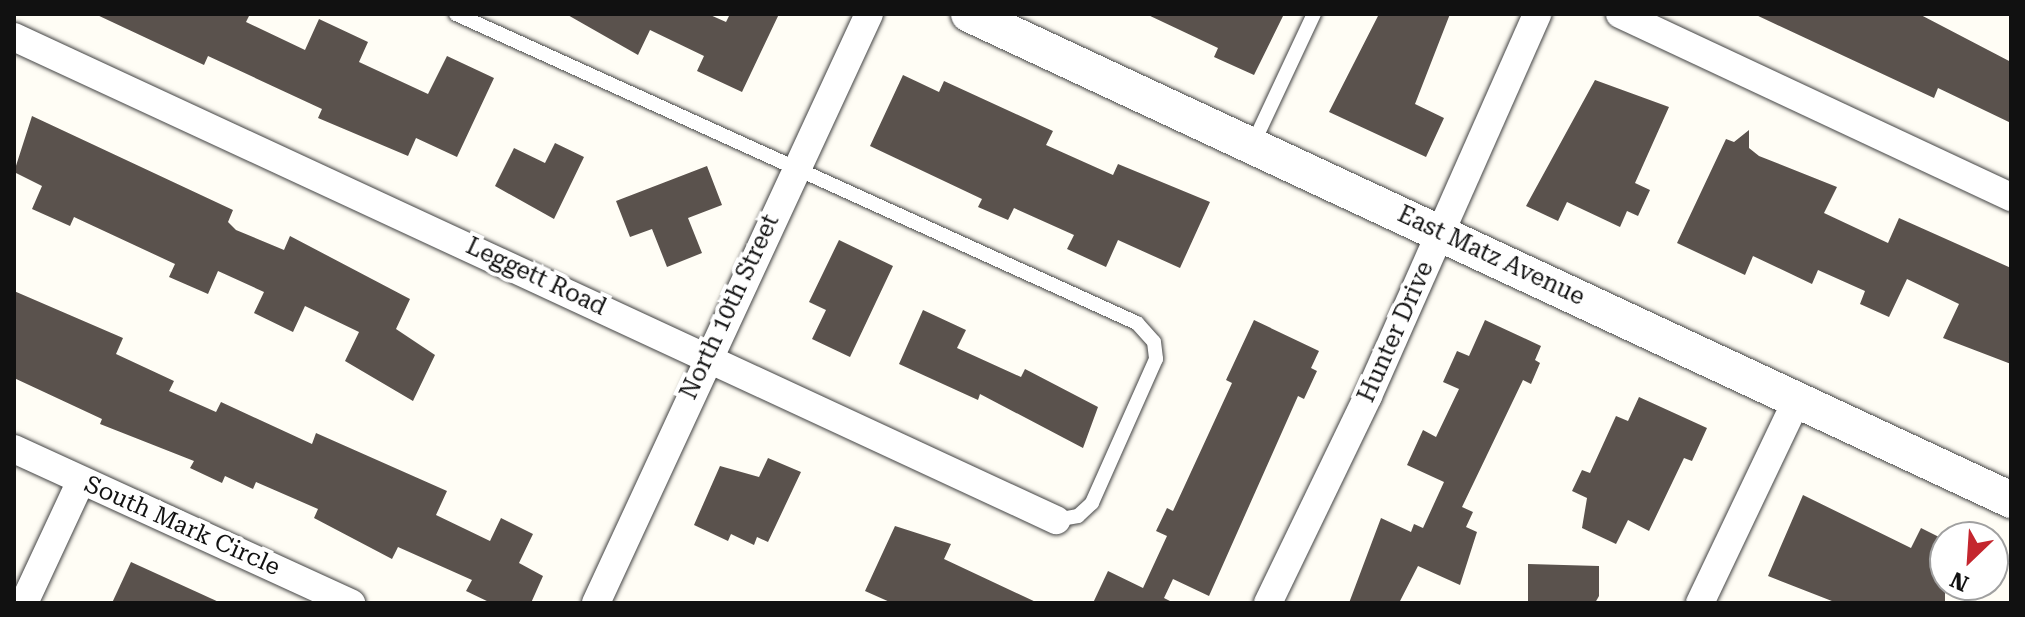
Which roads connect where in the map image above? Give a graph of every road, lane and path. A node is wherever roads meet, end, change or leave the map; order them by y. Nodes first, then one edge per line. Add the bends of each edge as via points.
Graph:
1 (456, 14) edge
2 (869, 14) edge
3 (969, 14) edge
4 (1314, 14) edge
5 (1537, 14) edge
6 (1620, 14) edge
7 (14, 37) edge
8 (1253, 146) junction
9 (795, 171) junction
10 (2011, 197) edge
11 (1441, 233) junction
12 (707, 356) junction
13 (1797, 400) junction
14 (14, 449) edge
15 (81, 481) junction
16 (2011, 500) edge
17 (1056, 520) joint
18 (24, 603) edge
19 (351, 603) edge
20 (596, 603) edge
21 (1268, 603) edge
22 (1700, 603) edge

1 - 9 lane
2 - 9 street, North 10th Street
3 - 8 street, East Matz Avenue
4 - 8 lane
5 - 11 street, Hunter Drive
6 - 10 street
7 - 12 street, Leggett Road
8 - 11 street, East Matz Avenue
9 - 12 street, North 10th Street
9 - 17 lane via 1137,323 1154,342 1156,359 1092,503 1078,516
11 - 13 street, East Matz Avenue
11 - 21 street, Hunter Drive
12 - 17 street, Leggett Road
12 - 20 street, North 10th Street
13 - 16 street, East Matz Avenue
13 - 22 street
14 - 15 street, South Mark Circle
15 - 18 street
15 - 19 street, South Mark Circle

